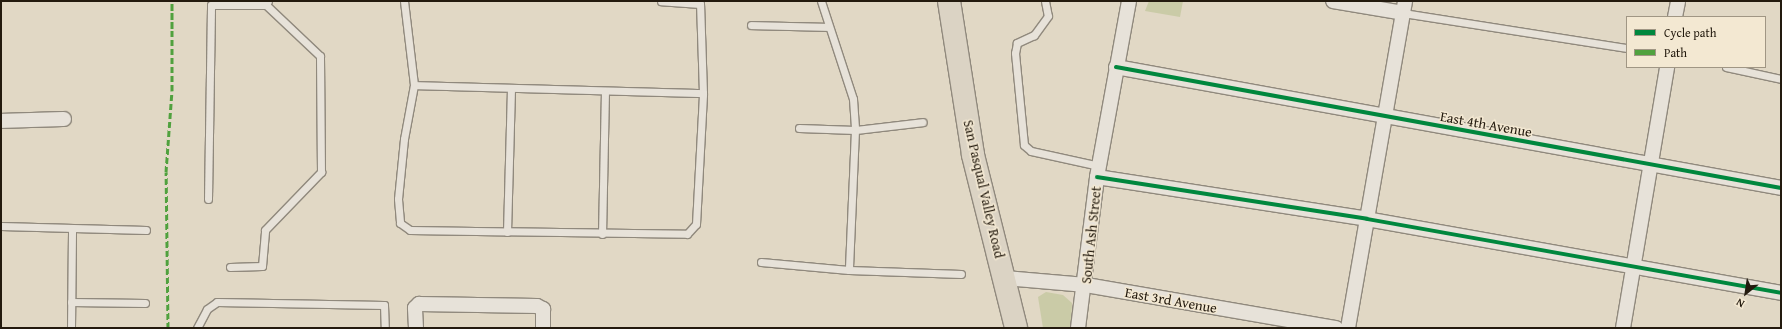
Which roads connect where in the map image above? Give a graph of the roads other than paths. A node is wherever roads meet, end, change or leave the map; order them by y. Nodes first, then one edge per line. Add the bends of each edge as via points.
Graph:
1 (404, 1) edge
2 (660, 1) edge
3 (821, 1) edge
4 (949, 1) edge
5 (1045, 1) edge
6 (1129, 1) edge
7 (1333, 1) edge
8 (1678, 1) edge
9 (267, 3) edge
10 (1404, 7) edge
11 (1676, 16) edge
12 (751, 25) dead end
13 (828, 27) junction
14 (1626, 48) edge
15 (1116, 67) junction
16 (1667, 68) edge
17 (1731, 68) edge
18 (1781, 79) edge
19 (414, 85) junction
20 (511, 88) junction
21 (606, 91) junction
22 (703, 93) junction
23 (1384, 118) junction
24 (64, 119) dead end
25 (1, 122) edge
26 (924, 122) dead end
27 (799, 128) dead end
28 (855, 130) junction
29 (1651, 163) junction
30 (1098, 172) junction
31 (1781, 188) edge
32 (208, 199) dead end
33 (1367, 219) junction
34 (1, 226) edge
35 (72, 228) junction
36 (146, 230) dead end
37 (507, 232) junction
38 (602, 234) junction
39 (761, 262) dead end
40 (1634, 266) junction
41 (230, 267) dead end
42 (849, 270) junction
43 (961, 274) dead end
44 (1005, 278) junction
45 (1086, 285) junction
46 (1781, 293) edge
47 (71, 302) junction
48 (145, 303) dead end
49 (71, 328) edge
50 (197, 328) edge
51 (385, 328) edge
52 (416, 328) edge
53 (543, 328) edge
54 (1016, 328) edge
55 (1078, 328) edge
56 (1336, 328) edge
57 (1348, 328) edge
58 (1623, 328) edge

1 - 19 lane
2 - 22 lane via 700,4
3 - 13 lane
4 - 44 main road, San Pasqual Valley Road via 973,155
5 - 30 lane via 1048,16 1034,35 1017,43 1015,53 1024,145 1031,151 1082,163
6 - 15 street, South Ash Street
7 - 10 street
8 - 11 street
9 - 32 lane via 211,5
9 - 41 lane via 320,56 321,172 265,230 262,266
10 - 14 lane
10 - 23 street
12 - 13 lane
13 - 28 lane via 851,92
15 - 23 street, East 4th Avenue
15 - 30 street, South Ash Street
16 - 29 street
17 - 18 lane
19 - 20 lane
19 - 37 lane via 404,139 398,199 400,223 410,230
20 - 21 lane
20 - 37 lane
21 - 22 lane
21 - 38 lane
22 - 38 lane via 696,224 687,234
23 - 29 street, East 4th Avenue
23 - 33 street
24 - 25 street
26 - 28 lane
27 - 28 lane
28 - 42 lane
29 - 31 street, East 4th Avenue
29 - 40 street
30 - 33 street
30 - 45 street, South Ash Street
33 - 40 street
33 - 57 street
34 - 35 lane
35 - 36 lane
35 - 47 lane
37 - 38 lane
39 - 42 lane
40 - 46 street
40 - 58 street
42 - 43 lane
44 - 45 street, East 3rd Avenue
44 - 54 main road, San Pasqual Valley Road
45 - 55 street, South Ash Street
45 - 56 street, East 3rd Avenue
47 - 48 lane
47 - 49 lane
50 - 51 lane via 207,309 218,302 384,305
52 - 53 street via 415,308 419,304 537,306 543,309

